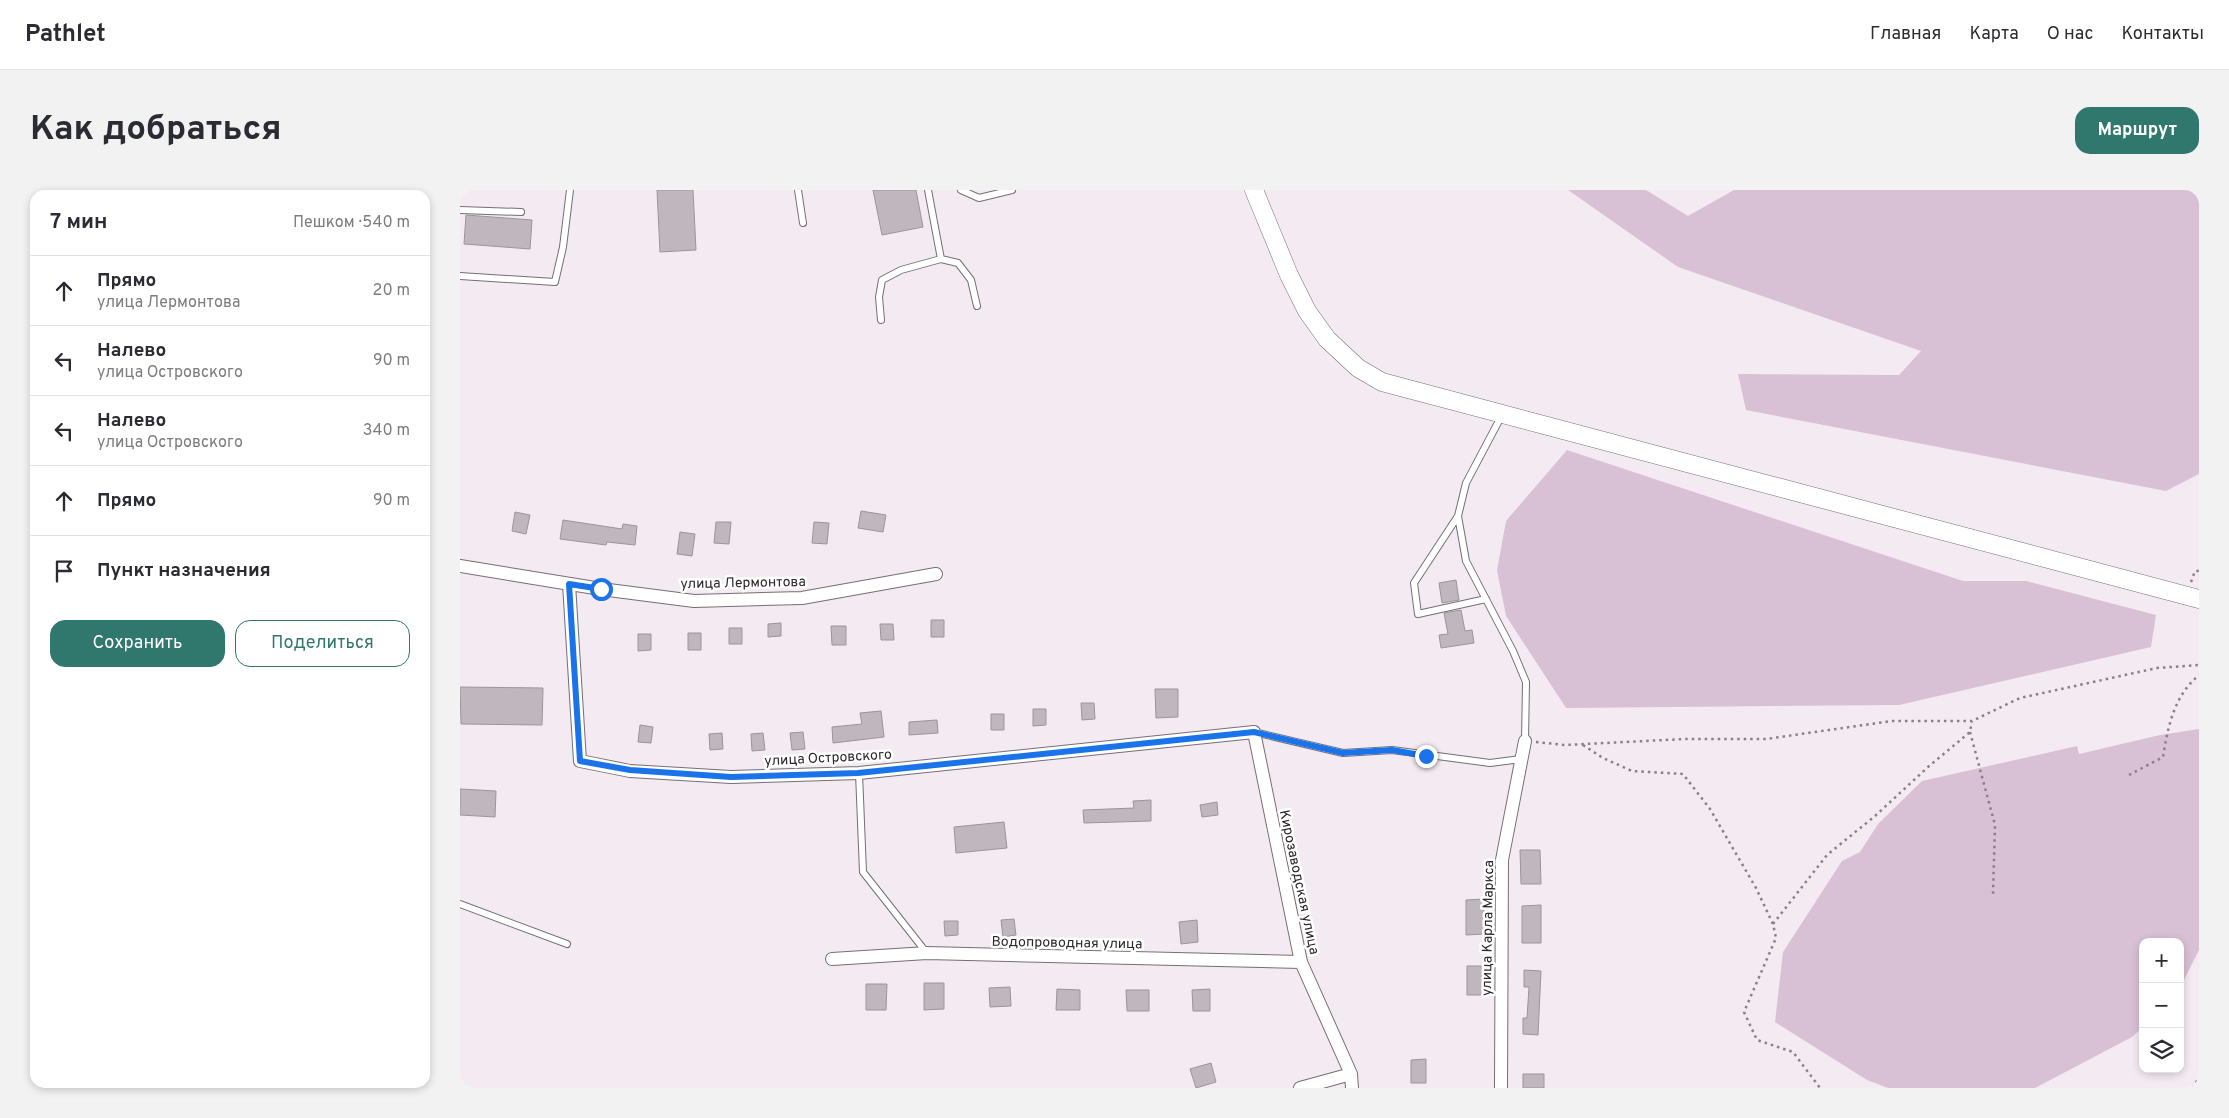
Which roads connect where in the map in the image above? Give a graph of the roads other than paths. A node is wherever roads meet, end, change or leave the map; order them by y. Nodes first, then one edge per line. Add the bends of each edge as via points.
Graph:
1 (570, 190) edge
2 (798, 190) edge
3 (928, 190) edge
4 (961, 190) edge
5 (1012, 190) edge
6 (1254, 190) edge
7 (460, 210) edge
8 (520, 212) dead end
9 (803, 223) dead end
10 (942, 259) junction
11 (460, 276) edge
12 (977, 306) dead end
13 (880, 320) dead end
14 (1503, 414) junction
15 (1458, 516) junction
16 (460, 566) edge
17 (936, 574) dead end
18 (569, 584) junction
19 (1486, 599) junction
20 (2199, 599) edge
21 (1254, 732) junction
22 (1525, 741) joint
23 (1521, 759) junction
24 (858, 773) junction
25 (460, 904) edge
26 (567, 944) dead end
27 (926, 953) junction
28 (832, 959) dead end
29 (1301, 962) junction
30 (1351, 1074) junction
31 (1300, 1088) edge
32 (1352, 1088) edge
33 (1500, 1088) edge

1 - 11 lane via 555,282
2 - 9 lane
3 - 10 lane
4 - 5 lane via 978,198
6 - 14 main road via 1307,311 1327,339 1358,368 1382,382
7 - 8 lane
10 - 12 lane via 958,263 971,280
10 - 13 lane via 901,270 882,280
14 - 15 lane via 1466,483
14 - 20 main road
15 - 19 lane via 1466,561
15 - 19 lane via 1414,582 1418,614
16 - 18 street, улица Лермонтова
17 - 18 street, улица Лермонтова via 802,598 694,601
18 - 24 street, улица Островского via 580,761 630,770 731,777
19 - 22 lane via 1526,682
21 - 23 lane via 1343,753 1392,750 1490,763
21 - 24 street, улица Островского
21 - 29 street, Кирозаводская улица
22 - 23 street, улица Карла Маркса
23 - 33 street, улица Карла Маркса via 1502,860
24 - 27 lane via 863,872
25 - 26 lane
27 - 28 street, Водопроводная улица
27 - 29 street, Водопроводная улица
29 - 30 street, Кирозаводская улица
30 - 31 street
30 - 32 street, Кирозаводская улица

